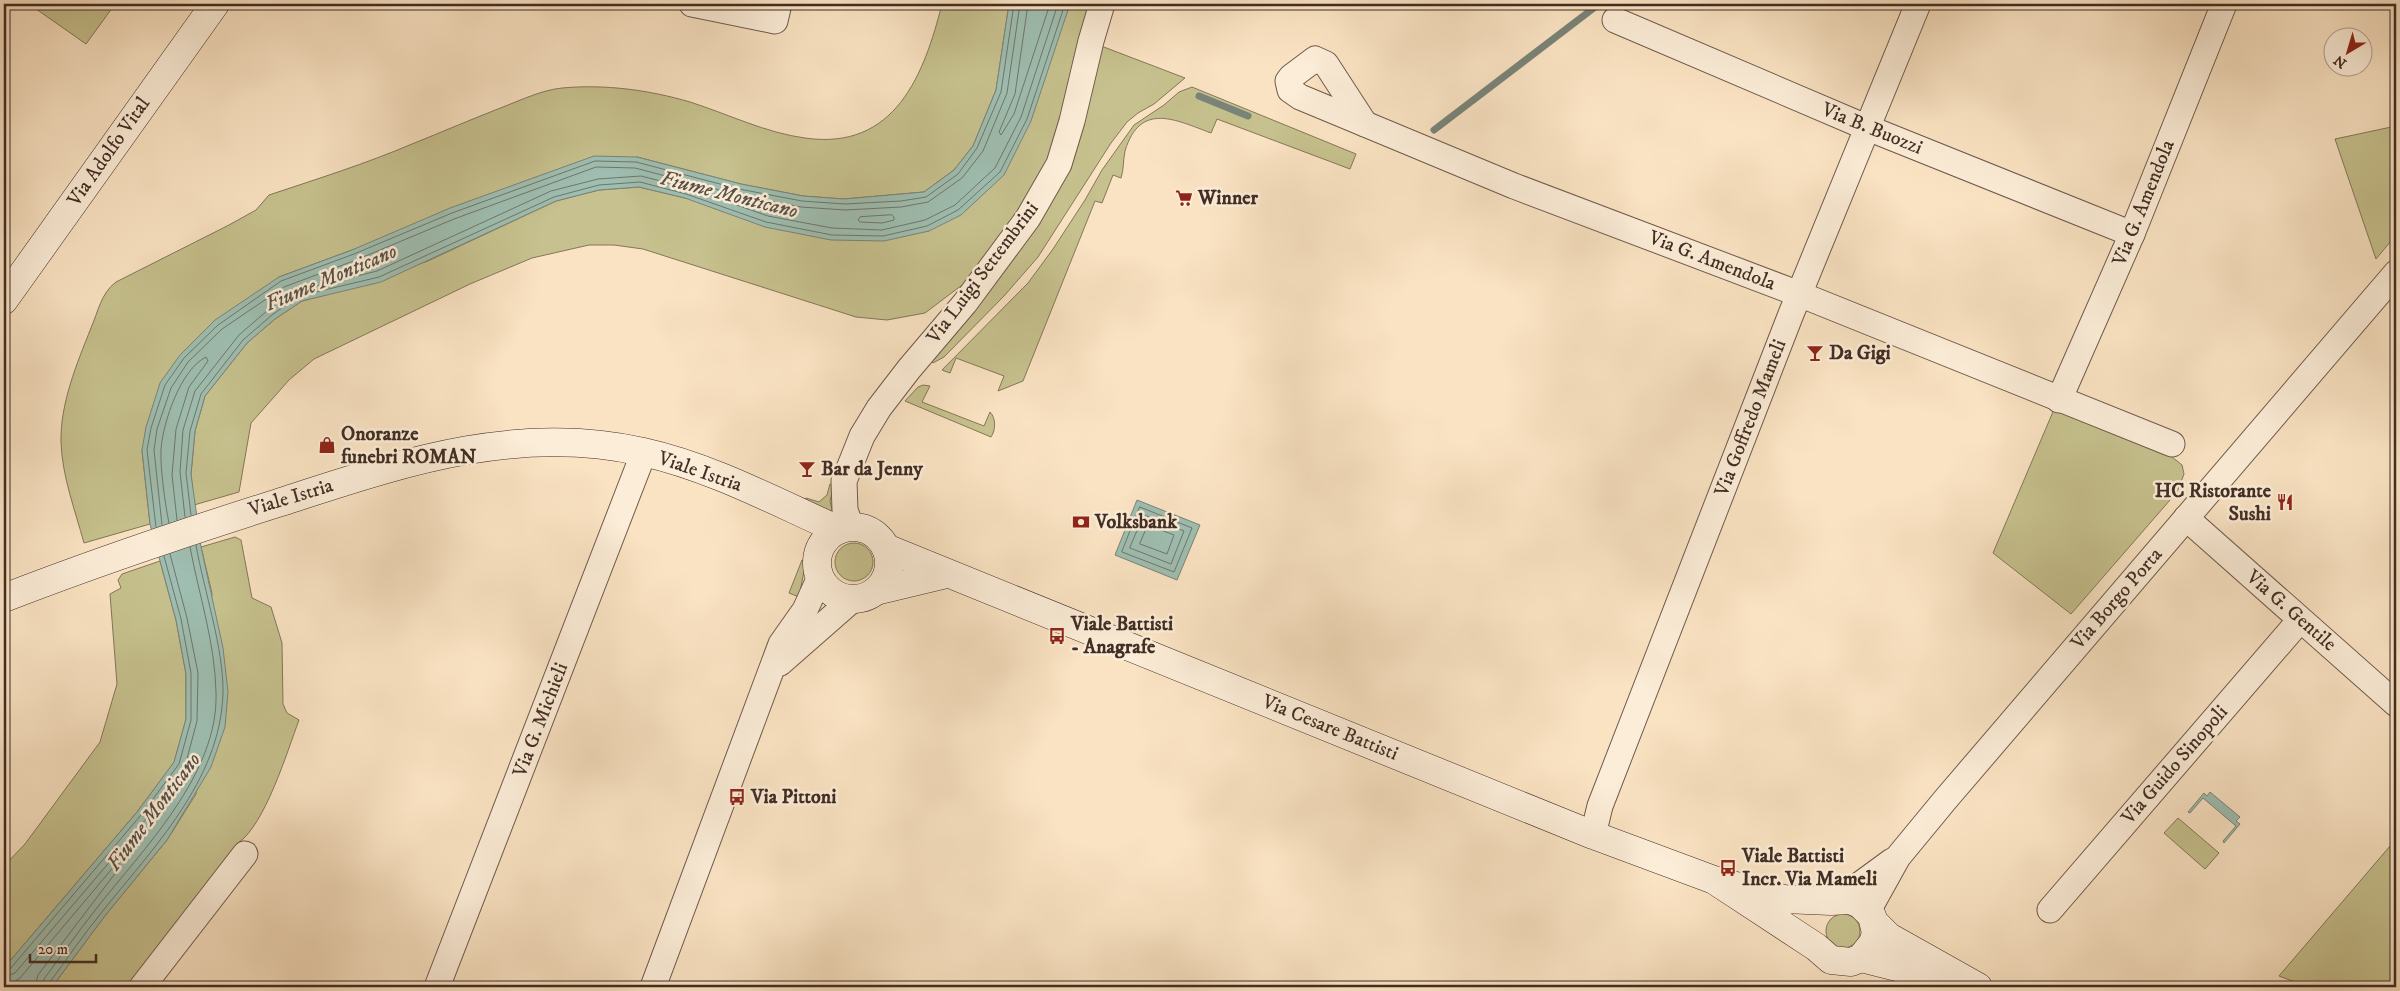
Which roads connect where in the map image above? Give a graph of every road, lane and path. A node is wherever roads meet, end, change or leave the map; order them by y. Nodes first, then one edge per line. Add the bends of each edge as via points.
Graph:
1 (215, 4) edge
2 (692, 4) edge
3 (779, 4) edge
4 (1102, 4) edge
5 (1918, 4) edge
6 (2224, 4) edge
7 (1614, 20) dead end
8 (1365, 124) dead end
9 (1868, 128) junction
10 (2132, 234) junction
11 (2396, 273) edge
12 (1799, 294) junction
13 (4, 300) edge
14 (2059, 400) junction
15 (2172, 444) dead end
16 (644, 452) junction
17 (787, 507) junction
18 (2186, 518) junction
19 (845, 528) junction
20 (886, 548) junction
21 (820, 564) junction
22 (947, 574) junction
23 (864, 595) junction
24 (4, 598) edge
25 (2300, 620) junction
26 (770, 673) junction
27 (2396, 704) edge
28 (1593, 835) junction
29 (244, 854) dead end
30 (1898, 857) junction
31 (1714, 880) junction
32 (1835, 900) junction
33 (2050, 910) dead end
34 (1871, 917) junction
35 (1816, 947) junction
36 (1861, 958) junction
37 (142, 987) edge
38 (437, 987) edge
39 (653, 987) edge
40 (1978, 987) edge

1 - 13 street, Via Adolfo Vital
2 - 3 street via 775,21
4 - 19 street, Via Luigi Settembrini via 1059,164 1028,218 879,408 862,436 844,481
5 - 9 street, Via Goffredo Mameli
6 - 10 street, Via G. Amendola
7 - 9 street, Via B. Buozzi
8 - 12 street, Via G. Amendola via 1514,186
9 - 10 street, Via B. Buozzi
9 - 12 street, Via Goffredo Mameli
10 - 14 street, Via G. Amendola
11 - 18 street, Via Borgo Porta
12 - 14 street, Via G. Amendola
12 - 28 street, Via Goffredo Mameli via 1600,806
14 - 15 street, Via G. Amendola
16 - 17 street, Viale Istria via 718,476
16 - 24 street, Viale Istria via 550,442 474,447 392,466 234,516
16 - 38 street, Via G. Michieli
17 - 19 street, Viale Istria
17 - 21 street, Viale Istria
18 - 25 street, Via G. Gentile
18 - 30 street, Via Borgo Porta
19 - 20 street via 872,532
19 - 21 street via 827,539
20 - 22 street, Via Cesare Battisti
20 - 23 street via 889,559 884,582
21 - 23 street via 834,593
21 - 26 street via 805,610 781,644
22 - 23 street
22 - 28 street, Via Cesare Battisti
23 - 26 street
25 - 27 street, Via G. Gentile
25 - 33 street, Via Guido Sinopoli
26 - 39 street
28 - 31 street, Via Cesare Battisti
29 - 37 street
30 - 32 street, Via Borgo Porta
30 - 34 street, Via Borgo Porta
31 - 32 street, Via Cesare Battisti via 1784,900
31 - 35 street, Via Cesare Battisti
32 - 34 street, Via Cesare Battisti via 1850,900
32 - 35 street via 1822,907 1815,916 1812,937
34 - 36 street via 1873,943
34 - 40 street, Via Cesare Battisti via 1889,937
35 - 36 street, Via Cesare Battisti via 1822,955 1841,963
36 - 40 street, Via Cesare Battisti

